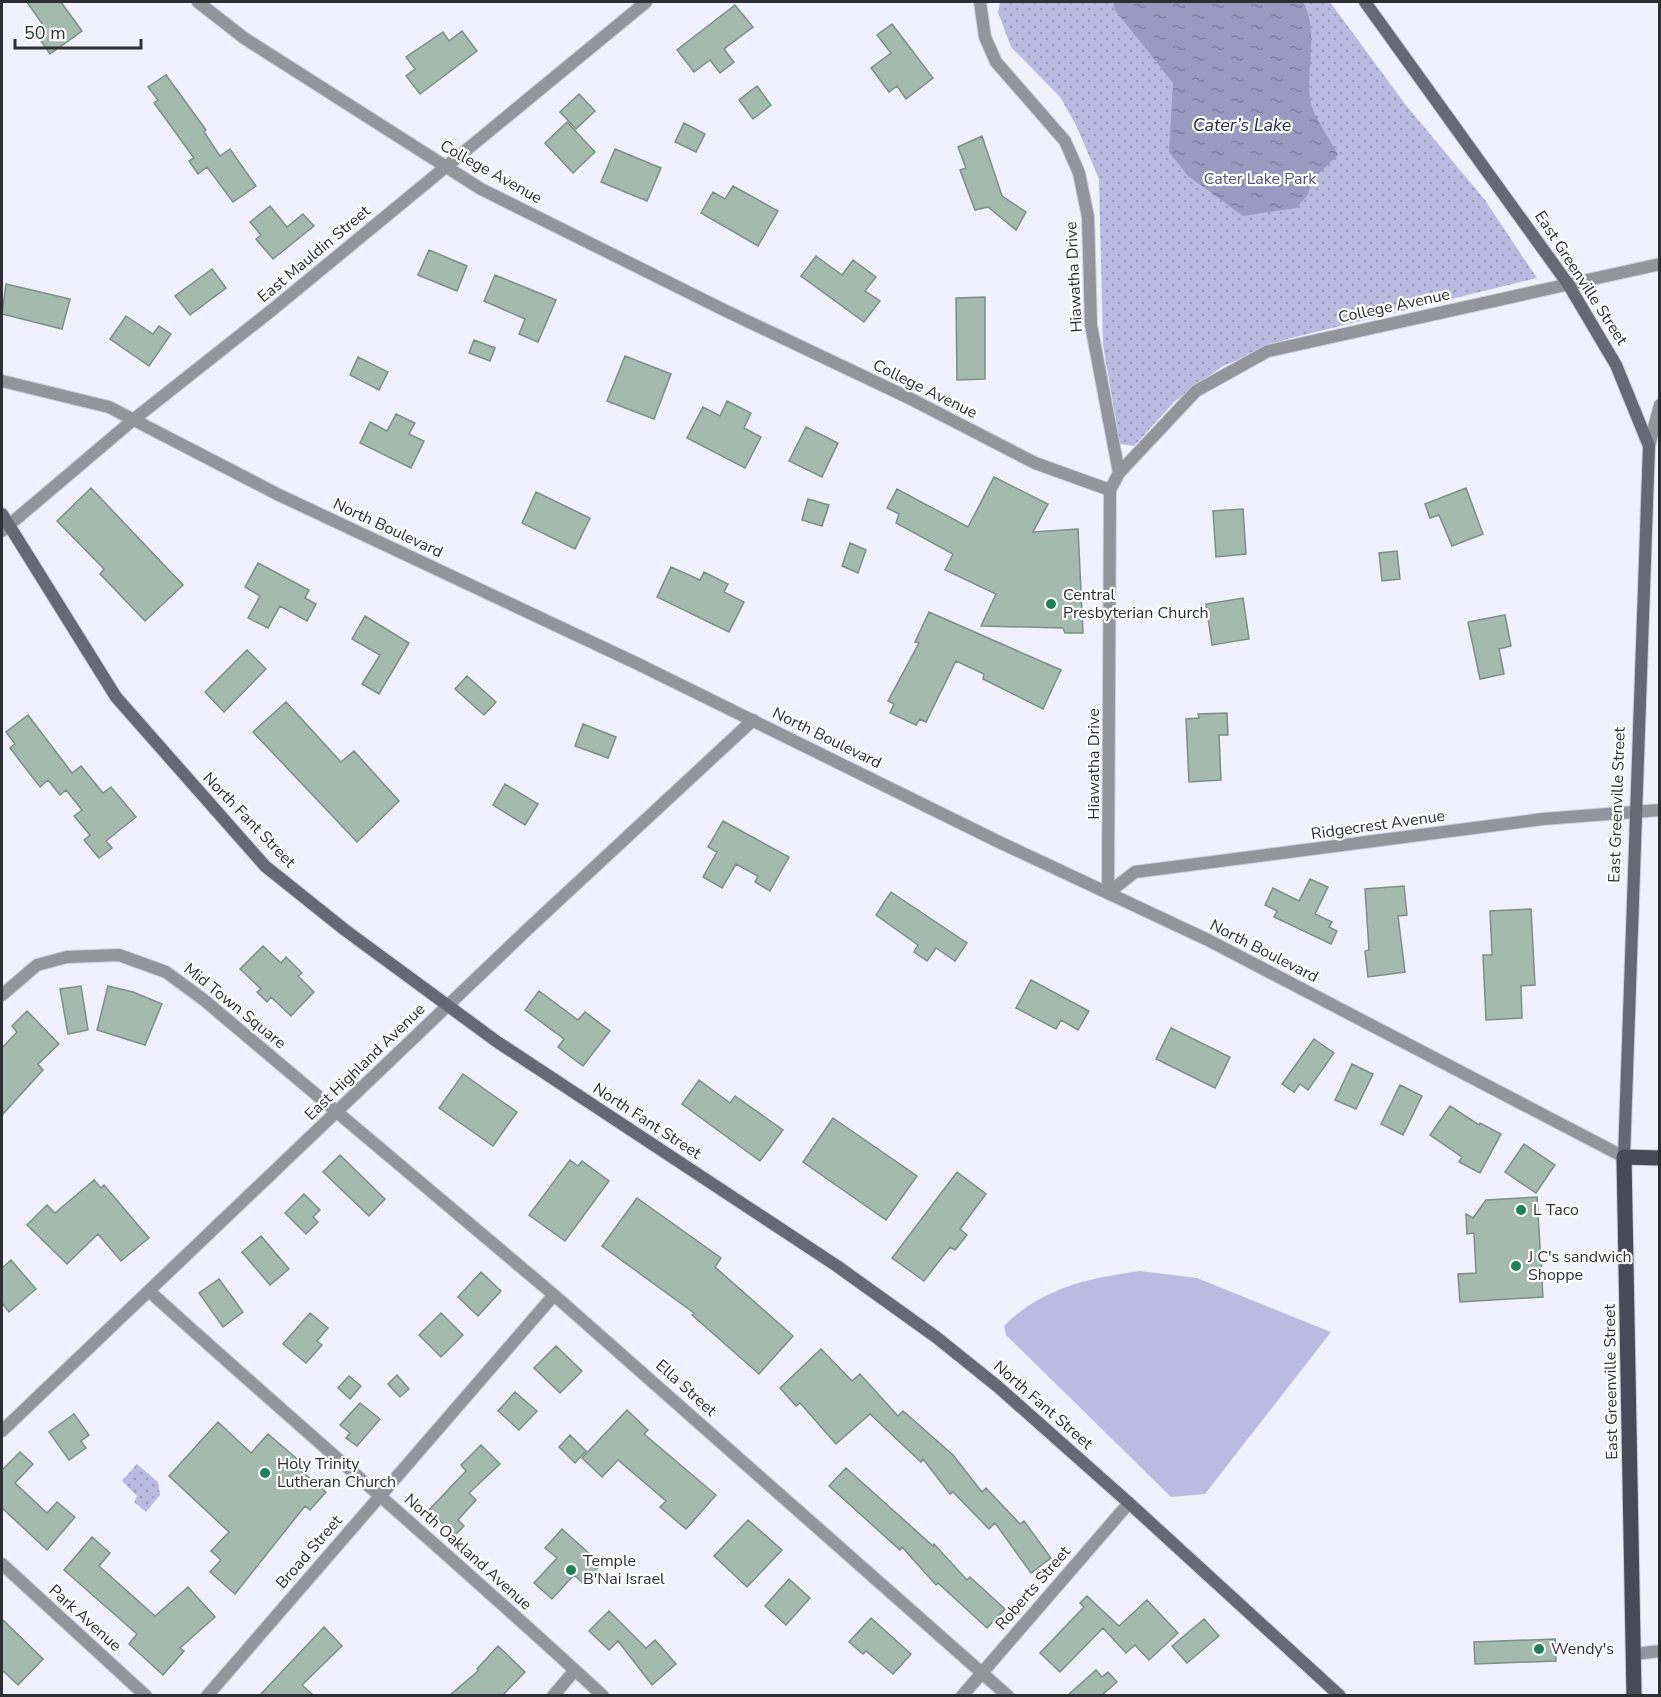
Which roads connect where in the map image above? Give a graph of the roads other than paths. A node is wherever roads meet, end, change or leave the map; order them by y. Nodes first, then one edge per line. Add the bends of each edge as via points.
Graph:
1 (198, 2) edge
2 (646, 2) edge
3 (980, 2) edge
4 (1365, 2) edge
5 (445, 166) junction
6 (1659, 264) edge
7 (1568, 284) junction
8 (2, 381) edge
9 (1659, 405) edge
10 (133, 420) junction
11 (1652, 453) edge
12 (1119, 472) junction
13 (1110, 490) junction
14 (4, 524) edge
15 (753, 720) junction
16 (1659, 810) edge
17 (1635, 812) junction
18 (1108, 893) junction
19 (2, 995) edge
20 (448, 1006) junction
21 (337, 1112) junction
22 (1624, 1157) junction
23 (1659, 1158) edge
24 (149, 1292) junction
25 (554, 1295) junction
26 (2, 1431) edge
27 (379, 1496) junction
28 (1129, 1503) junction
29 (2, 1564) edge
30 (1659, 1651) edge
31 (1635, 1654) junction
32 (575, 1670) junction
33 (982, 1673) junction
34 (146, 1695) edge
35 (207, 1695) edge
36 (553, 1695) edge
37 (603, 1695) edge
38 (962, 1695) edge
39 (1008, 1695) edge
40 (1340, 1695) edge
41 (1635, 1695) edge

1 - 5 street, College Avenue via 244,38
2 - 5 street, East Mauldin Street
3 - 12 street, Hiawatha Drive via 985,37 996,62 1065,141 1079,173 1088,217 1090,325
4 - 7 main road, East Greenville Street
5 - 10 street, East Mauldin Street
5 - 13 street, College Avenue via 481,189 1035,463
6 - 7 street, College Avenue
7 - 11 main road, East Greenville Street via 1616,365
7 - 12 street, College Avenue via 1268,351 1196,391
8 - 10 street, North Boulevard via 109,407
9 - 11 street
10 - 14 street, East Mauldin Street
10 - 15 street, North Boulevard via 277,494
11 - 17 main road, East Greenville Street
12 - 13 street, College Avenue
13 - 18 street, Hiawatha Drive
14 - 20 main road, North Fant Street via 116,697 266,866
15 - 18 street, North Boulevard
15 - 20 street, East Highland Avenue
16 - 17 street, Ridgecrest Avenue
17 - 18 street, Ridgecrest Avenue via 1543,819 1135,872
17 - 22 main road, East Greenville Street
18 - 22 street, North Boulevard via 1208,940
19 - 21 street, Mid Town Square via 37,965 67,957 119,955 166,972
20 - 21 street, East Highland Avenue
20 - 28 main road, North Fant Street via 888,1301 997,1386
21 - 24 street, East Highland Avenue
21 - 25 street, Ella Street
22 - 23 main road
22 - 31 main road, East Greenville Street
24 - 26 street, East Highland Avenue
24 - 27 street, North Oakland Avenue
25 - 27 street, Broad Street
25 - 33 street, Ella Street
27 - 32 street, North Oakland Avenue
27 - 35 street, Broad Street
28 - 33 street, Roberts Street
28 - 40 main road, North Fant Street
29 - 34 street, Park Avenue
30 - 31 street
31 - 41 main road, East Greenville Street
32 - 36 street
32 - 37 street, North Oakland Avenue
33 - 38 street, Roberts Street
33 - 39 street, Ella Street

